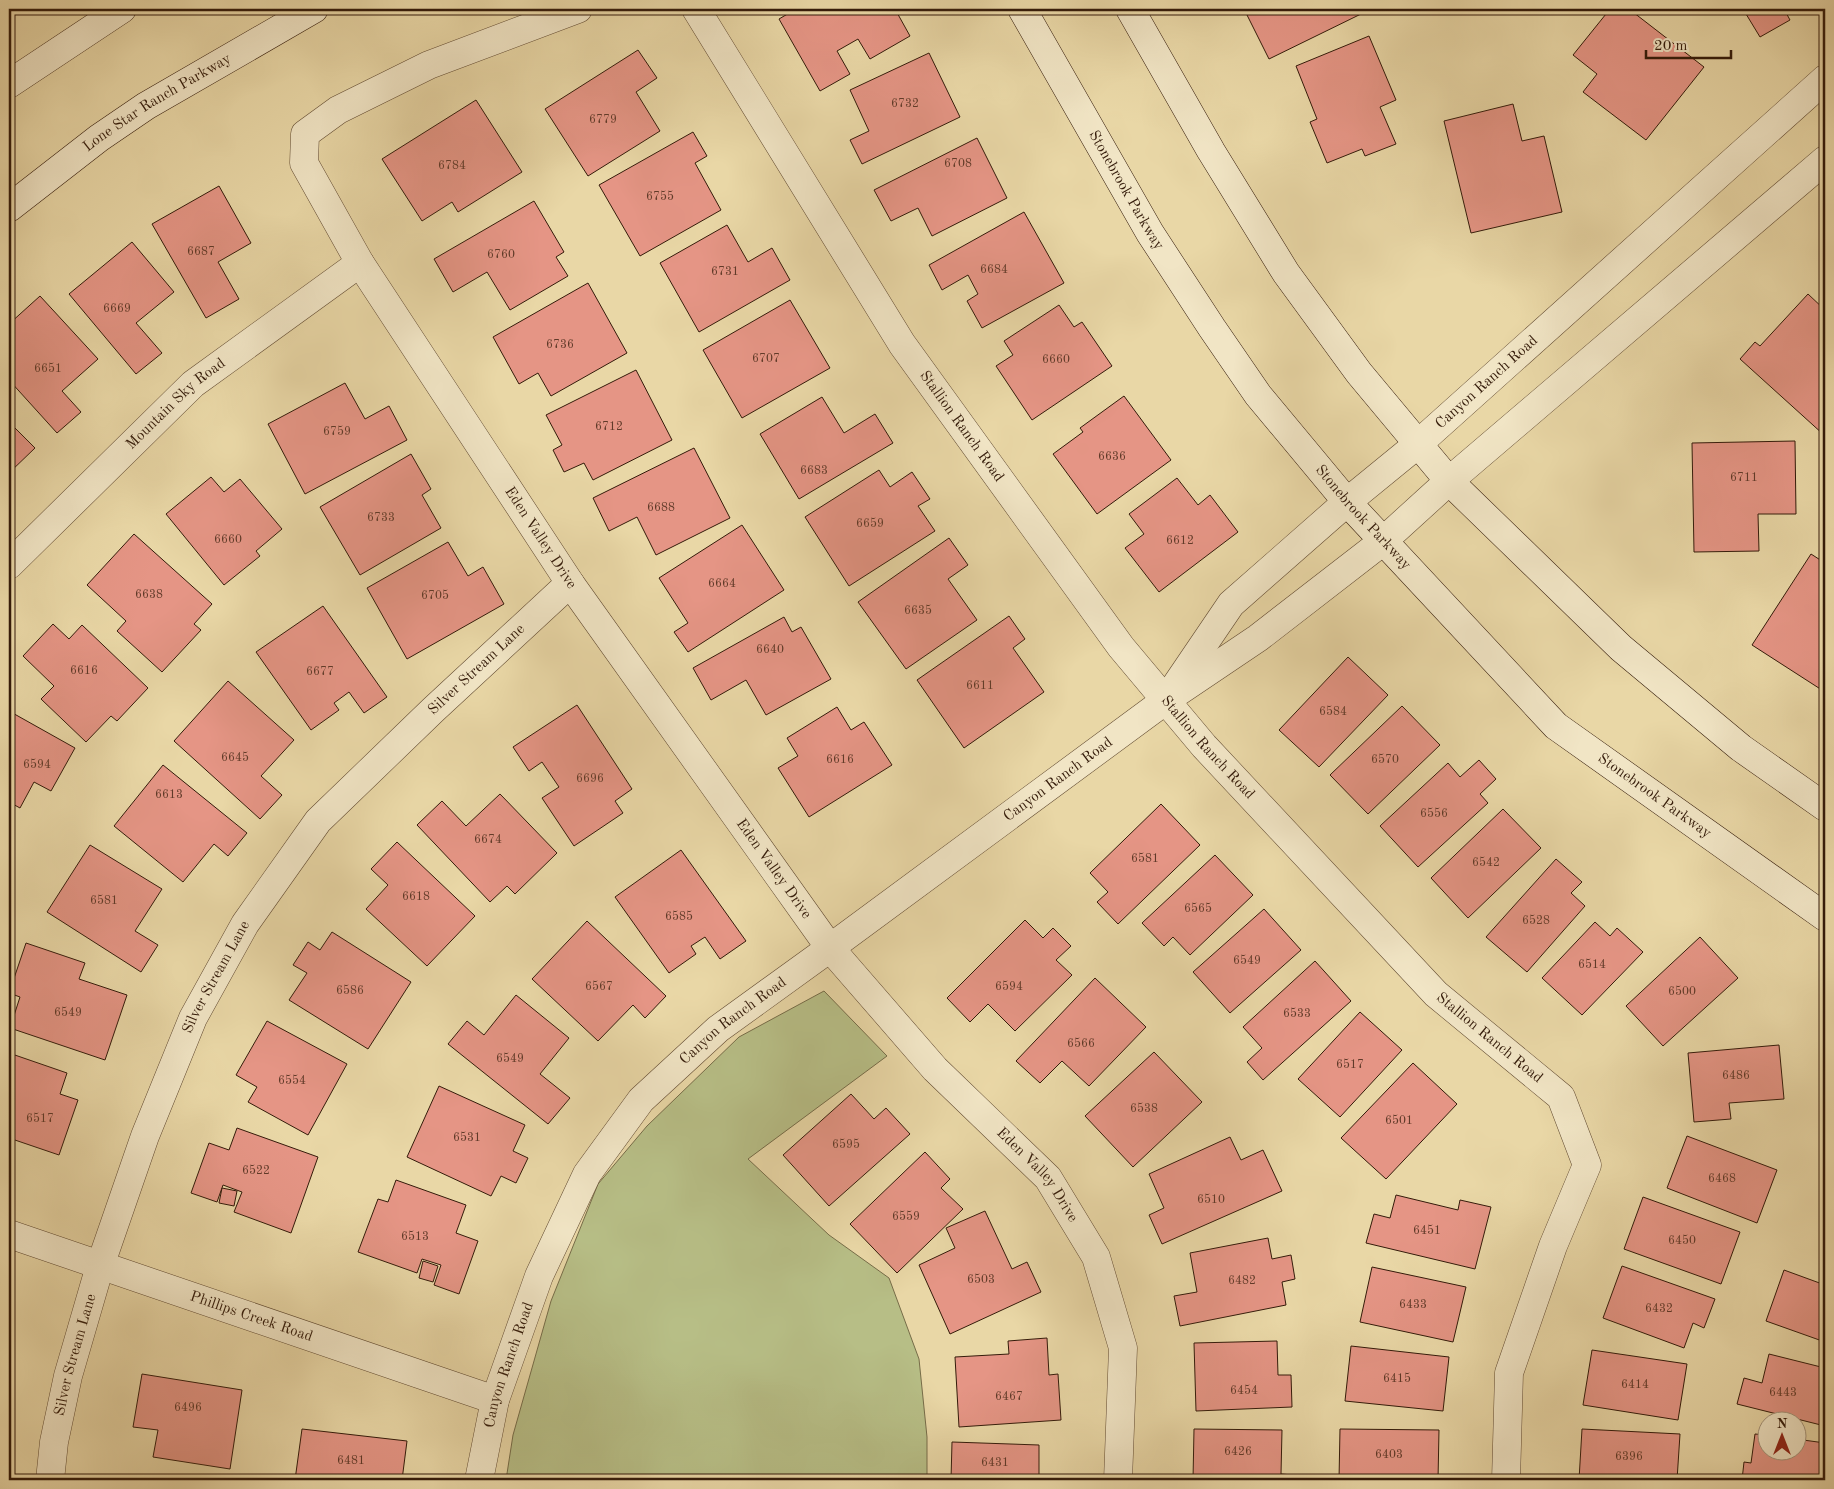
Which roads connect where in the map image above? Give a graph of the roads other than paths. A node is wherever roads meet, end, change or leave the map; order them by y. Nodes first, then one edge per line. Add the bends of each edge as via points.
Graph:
1 (122, 9) edge
2 (314, 9) edge
3 (578, 9) edge
4 (696, 9) edge
5 (1022, 9) edge
6 (1130, 9) edge
7 (1825, 79) edge
8 (9, 84) edge
9 (1825, 160) edge
10 (9, 208) edge
11 (360, 263) junction
12 (1418, 444) junction
13 (1449, 481) junction
14 (1347, 502) junction
15 (1382, 542) junction
16 (9, 565) edge
17 (570, 583) junction
18 (1166, 700) junction
19 (1825, 807) edge
20 (1825, 917) edge
21 (830, 948) junction
22 (9, 1234) edge
23 (100, 1266) junction
24 (495, 1400) junction
25 (50, 1480) edge
26 (478, 1480) edge
27 (1118, 1480) edge
28 (1506, 1480) edge

1 - 8 street
2 - 10 street, Lone Star Ranch Parkway via 146,106
3 - 11 street, Eden Valley Drive via 429,65 338,110 305,134 304,163
4 - 18 street, Stallion Ranch Road via 902,344 1121,647
5 - 14 street, Stonebrook Parkway via 1150,233 1212,328 1258,395
6 - 12 street via 1211,151 1286,273 1359,373
7 - 12 street, Canyon Ranch Road
9 - 13 street, Canyon Ranch Road
11 - 16 street, Mountain Sky Road via 193,384
11 - 17 street, Eden Valley Drive
12 - 13 street
12 - 14 street, Canyon Ranch Road
13 - 15 street, Canyon Ranch Road
13 - 19 street via 1621,648 1741,748
14 - 15 street, Stonebrook Parkway
14 - 18 street, Canyon Ranch Road via 1231,604
15 - 18 street, Canyon Ranch Road via 1258,638
15 - 20 street, Stonebrook Parkway via 1556,726
17 - 21 street, Eden Valley Drive
17 - 23 street, Silver Stream Lane via 318,821 245,924 193,1018 145,1136
18 - 21 street, Canyon Ranch Road
18 - 28 street, Stallion Ranch Road via 1204,746 1436,994 1561,1097 1587,1165 1552,1246 1509,1373
21 - 24 street, Canyon Ranch Road via 718,1029 641,1100 587,1174 539,1276
21 - 27 street, Eden Valley Drive via 935,1069 1048,1178 1096,1257 1123,1348
22 - 23 street, Phillips Creek Road
23 - 24 street, Phillips Creek Road
23 - 25 street, Silver Stream Lane via 68,1376 54,1442
24 - 26 street, Canyon Ranch Road

